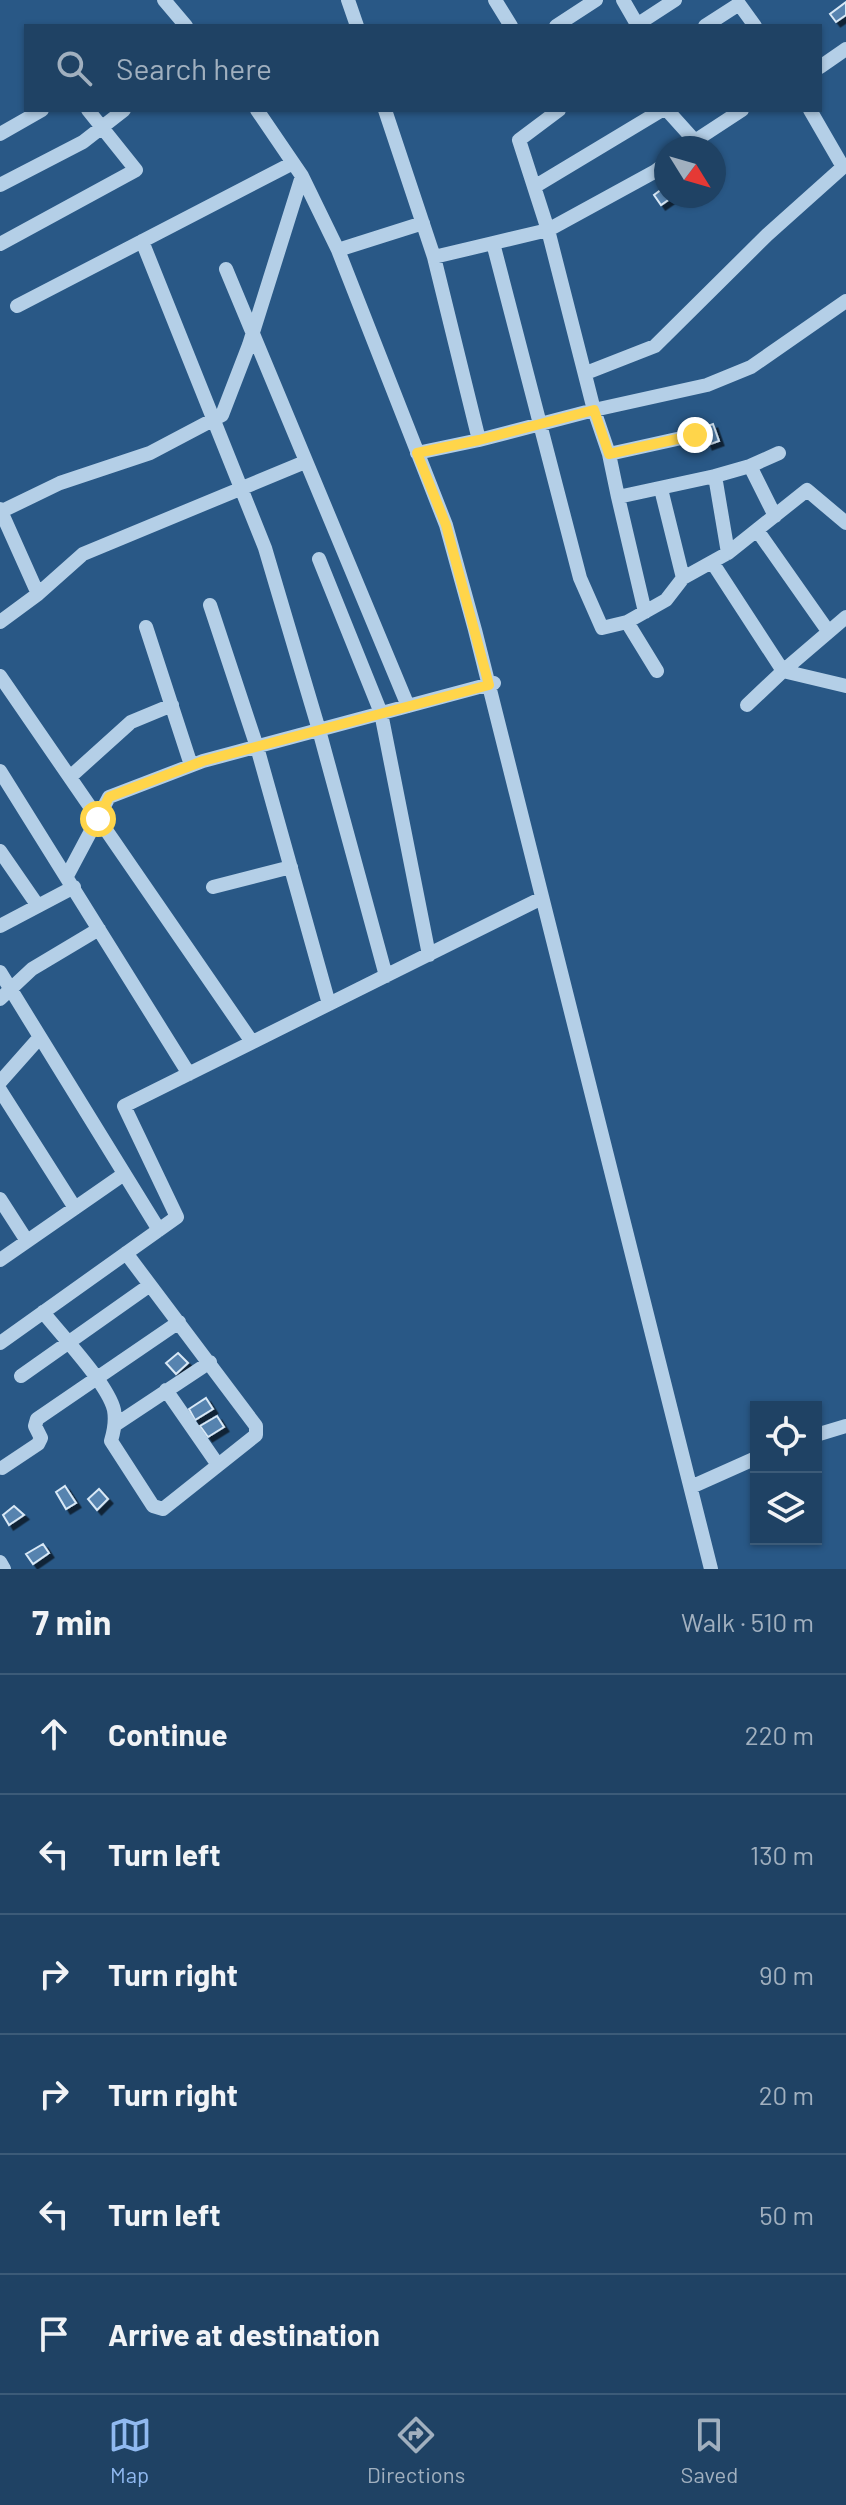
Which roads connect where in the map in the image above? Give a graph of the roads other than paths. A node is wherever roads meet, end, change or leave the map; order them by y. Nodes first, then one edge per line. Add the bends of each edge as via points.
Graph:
1 (164, 0) edge
2 (348, 0) edge
3 (596, 0) edge
4 (623, 0) edge
5 (675, 0) edge
6 (501, 2) edge
7 (735, 2) edge
8 (184, 24) edge
9 (356, 24) edge
10 (510, 24) edge
11 (559, 24) edge
12 (635, 24) edge
13 (639, 24) edge
14 (708, 24) edge
15 (753, 24) edge
16 (846, 49) edge
17 (822, 66) edge
18 (38, 112) edge
19 (90, 112) edge
20 (121, 112) edge
21 (258, 112) edge
22 (386, 112) edge
23 (556, 112) edge
24 (661, 112) edge
25 (665, 112) edge
26 (739, 112) edge
27 (811, 112) edge
28 (102, 127) junction
29 (0, 134) edge
30 (683, 136) edge
31 (701, 136) edge
32 (293, 163) junction
33 (654, 172) edge
34 (302, 176) junction
35 (0, 185) edge
36 (534, 187) junction
37 (423, 223) junction
38 (548, 230) junction
39 (142, 241) junction
40 (493, 243) junction
41 (0, 244) edge
42 (338, 250) junction
43 (434, 257) junction
44 (226, 269) dead end
45 (846, 301) edge
46 (17, 306) dead end
47 (253, 334) junction
48 (586, 373) junction
49 (594, 410) junction
50 (213, 419) junction
51 (540, 423) junction
52 (695, 435) dead end
53 (479, 440) junction
54 (417, 453) junction
55 (779, 453) dead end
56 (609, 454) junction
57 (305, 462) junction
58 (750, 466) junction
59 (715, 476) junction
60 (241, 489) junction
61 (661, 489) junction
62 (618, 497) junction
63 (0, 511) edge
64 (775, 516) junction
65 (846, 523) edge
66 (757, 530) junction
67 (728, 553) junction
68 (319, 559) dead end
69 (712, 562) junction
70 (683, 578) junction
71 (38, 594) junction
72 (210, 605) dead end
73 (645, 612) junction
74 (846, 617) edge
75 (0, 622) edge
76 (627, 622) junction
77 (146, 627) dead end
78 (828, 631) junction
79 (657, 671) dead end
80 (783, 671) junction
81 (0, 676) edge
82 (492, 684) junction
83 (846, 686) edge
84 (172, 705) junction
85 (747, 705) dead end
86 (408, 706) junction
87 (381, 713) junction
88 (319, 730) junction
89 (257, 747) junction
90 (191, 765) junction
91 (0, 771) edge
92 (70, 777) junction
93 (98, 819) junction
94 (0, 851) edge
95 (291, 867) junction
96 (70, 882) junction
97 (213, 887) dead end
98 (542, 898) junction
99 (38, 906) junction
100 (0, 926) edge
101 (99, 929) junction
102 (429, 955) junction
103 (0, 972) edge
104 (386, 976) junction
105 (5, 994) edge
106 (329, 1004) junction
107 (40, 1037) junction
108 (252, 1042) junction
109 (189, 1074) junction
110 (0, 1082) edge
111 (0, 1090) edge
112 (124, 1174) junction
113 (0, 1199) edge
114 (75, 1208) junction
115 (159, 1230) junction
116 (27, 1241) junction
117 (126, 1253) junction
118 (0, 1260) edge
119 (150, 1285) junction
120 (43, 1312) junction
121 (179, 1322) junction
122 (1, 1341) edge
123 (68, 1343) junction
124 (210, 1362) junction
125 (21, 1376) dead end
126 (97, 1379) junction
127 (166, 1390) junction
128 (115, 1425) junction
129 (846, 1426) edge
130 (822, 1433) edge
131 (750, 1461) edge
132 (218, 1465) junction
133 (2, 1468) edge
134 (691, 1487) junction
135 (0, 1562) edge
136 (4, 1569) edge
137 (711, 1569) edge

1 - 8 street
2 - 9 street
3 - 11 street
4 - 12 street
5 - 13 street
6 - 10 street
7 - 14 street
7 - 15 street
16 - 17 street
18 - 29 street
19 - 28 street
20 - 28 street
21 - 32 street
22 - 37 street
23 - 36 street via 519,140
24 - 36 street
25 - 30 street
26 - 31 street
27 - 48 street via 843,167 655,346
28 - 35 street
28 - 41 street via 136,170
32 - 34 street
32 - 39 street
33 - 38 street
34 - 42 street
34 - 47 street
36 - 38 street
37 - 42 street
37 - 43 street
38 - 40 street
38 - 48 street
39 - 46 street
39 - 50 street
40 - 43 street
40 - 51 street
42 - 54 street
43 - 53 street
44 - 47 street
45 - 49 street via 751,367 707,385
47 - 50 street via 222,415
47 - 57 street
48 - 49 street
49 - 51 street
49 - 56 street
50 - 60 street
50 - 63 street via 150,453 60,483
51 - 53 street
51 - 76 street via 580,578 602,628
52 - 56 street
53 - 54 street
54 - 82 street via 446,525
55 - 58 street
56 - 62 street
57 - 60 street
57 - 86 street
58 - 59 street
58 - 64 street
59 - 61 street
59 - 67 street
60 - 71 street via 83,554
60 - 88 street via 265,548
61 - 62 street
61 - 70 street
62 - 73 street
63 - 71 street
64 - 65 street via 807,490
64 - 66 street
66 - 67 street
66 - 78 street
67 - 69 street
68 - 87 street
69 - 70 street
69 - 80 street
70 - 73 street via 666,600
71 - 75 street
72 - 89 street
73 - 76 street
74 - 78 street
76 - 79 street
77 - 84 street
78 - 80 street
80 - 83 street
80 - 85 street
81 - 92 street
82 - 86 street
82 - 98 street
84 - 90 street
84 - 92 street via 131,722
86 - 87 street
87 - 88 street
87 - 102 street
88 - 89 street
88 - 104 street
89 - 90 street
89 - 95 street
90 - 93 street via 109,797
91 - 96 street
92 - 93 street
93 - 96 street
93 - 108 street
94 - 99 street
95 - 97 street
95 - 106 street
96 - 99 street
96 - 101 street
98 - 102 street
98 - 134 street
99 - 100 street
101 - 105 street via 32,969
101 - 109 street
102 - 104 street
103 - 105 street
104 - 106 street
105 - 107 street
106 - 108 street
107 - 110 street
107 - 112 street
108 - 109 street
109 - 115 street via 124,1106 177,1217
111 - 114 street
112 - 114 street
112 - 115 street
113 - 116 street
114 - 116 street
115 - 117 street
116 - 118 street
117 - 119 street
117 - 120 street
119 - 121 street
119 - 123 street
120 - 122 street
120 - 123 street
121 - 124 street
121 - 126 street
123 - 125 street
123 - 126 street
124 - 127 street
124 - 132 street via 256,1426 256,1435
126 - 128 street via 114,1409
126 - 133 street via 37,1419 38,1444
127 - 128 street
127 - 132 street
128 - 132 street via 111,1441 153,1506 163,1509
129 - 130 street
131 - 134 street
134 - 137 street
135 - 136 street

